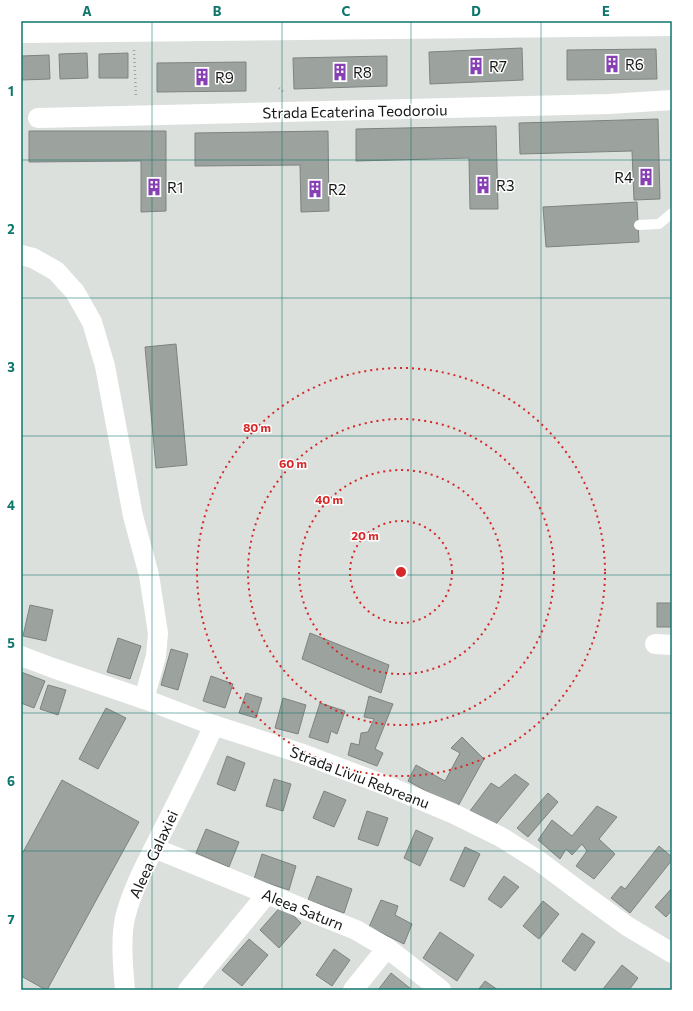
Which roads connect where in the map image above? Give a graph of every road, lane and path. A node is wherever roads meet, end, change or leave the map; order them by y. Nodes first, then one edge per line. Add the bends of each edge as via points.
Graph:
1 (290, 25) edge
2 (362, 25) edge
3 (672, 25) edge
4 (98, 26) edge
5 (133, 31) junction
6 (21, 32) edge
7 (672, 100) edge
8 (137, 116) junction
9 (38, 118) dead end
10 (672, 214) edge
11 (639, 225) dead end
12 (21, 256) edge
13 (21, 656) edge
14 (144, 699) junction
15 (214, 725) junction
16 (154, 848) junction
17 (267, 894) junction
18 (387, 948) junction
19 (672, 953) edge
20 (125, 990) edge
21 (188, 990) edge
22 (353, 990) edge
23 (441, 990) edge

1 - 2 main road
1 - 5 main road
2 - 3 main road
4 - 5 main road
4 - 6 main road
5 - 8 path
7 - 8 street, Strada Ecaterina Teodoroiu via 609,104
8 - 9 street, Strada Ecaterina Teodoroiu
10 - 11 lane via 660,224
12 - 14 street via 34,258 56,271 75,292 92,322 105,366 133,516 149,575 158,633 156,656
13 - 14 street, Strada Liviu Rebreanu
14 - 15 street, Strada Liviu Rebreanu
15 - 16 street, Aleea Galaxiei
15 - 19 street, Strada Liviu Rebreanu via 390,786 452,813 539,860 628,926
16 - 17 street, Aleea Saturn
16 - 20 street, Aleea Galaxiei via 126,914 123,938
17 - 18 street, Aleea Saturn via 356,930
17 - 21 street
18 - 22 street
18 - 23 street, Aleea Saturn

